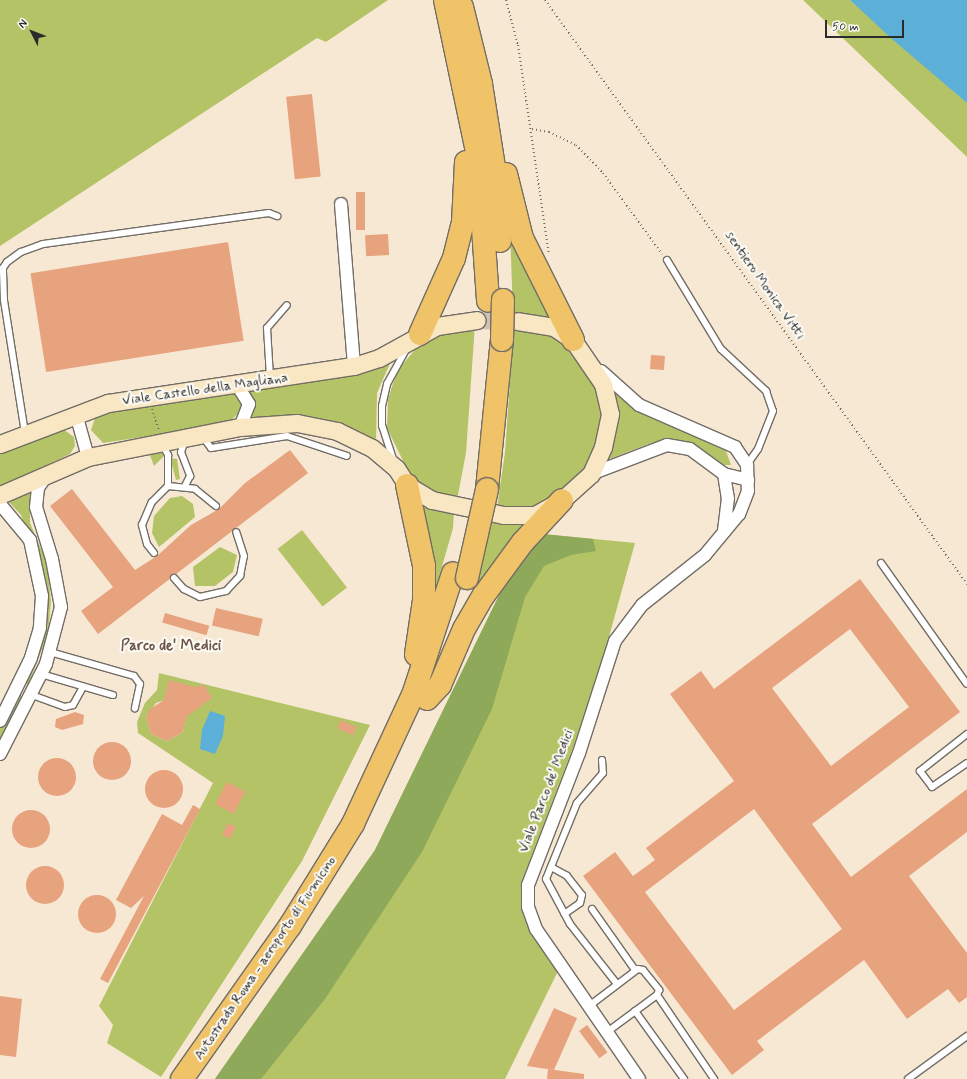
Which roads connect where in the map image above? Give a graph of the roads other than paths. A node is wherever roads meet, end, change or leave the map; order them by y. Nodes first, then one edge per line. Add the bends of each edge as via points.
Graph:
1 (445, 0) edge
2 (460, 0) edge
3 (473, 83) junction
4 (341, 204) dead end
5 (278, 216) dead end
6 (666, 260) road end
7 (287, 305) dead end
8 (477, 320) tunnel mouth
9 (517, 321) tunnel mouth
10 (416, 338) junction
11 (574, 340) junction
12 (588, 357) junction
13 (354, 366) junction
14 (271, 379) junction
15 (230, 384) junction
16 (76, 414) junction
17 (240, 427) junction
18 (25, 433) junction
19 (193, 436) junction
20 (160, 443) junction
21 (0, 444) edge
22 (347, 456) dead end
23 (88, 457) junction
24 (747, 465) junction
25 (591, 474) junction
26 (724, 474) junction
27 (46, 476) junction
28 (402, 477) junction
29 (748, 480) junction
30 (168, 486) junction
31 (185, 486) junction
32 (0, 495) edge
33 (562, 500) junction
34 (0, 504) edge
35 (216, 506) dead end
36 (236, 532) dead end
37 (724, 532) junction
38 (154, 553) dead end
39 (881, 563) dead end
40 (460, 576) junction
41 (174, 578) dead end
42 (50, 652) junction
43 (41, 674) junction
44 (967, 684) edge
45 (83, 687) junction
46 (17, 688) junction
47 (32, 695) junction
48 (113, 695) dead end
49 (427, 699) junction
50 (135, 708) dead end
51 (0, 721) edge
52 (967, 734) edge
53 (396, 736) junction
54 (0, 754) edge
55 (602, 760) dead end
56 (967, 763) edge
57 (551, 867) junction
58 (592, 909) dead end
59 (564, 914) junction
60 (635, 970) junction
61 (617, 984) junction
62 (657, 995) junction
63 (589, 1006) junction
64 (636, 1011) junction
65 (607, 1032) junction
66 (967, 1036) edge
67 (182, 1079) edge
68 (199, 1079) edge
69 (639, 1079) edge
70 (684, 1079) edge
71 (714, 1079) edge
72 (908, 1079) edge

1 - 3 highway, Autostrada Roma - aeroporto di Fiumicino
2 - 3 highway, Autostrada Roma - aeroporto di Fiumicino
3 - 10 highway via 462,105 466,165 463,223 445,286
3 - 11 highway via 490,104 522,238
3 - 40 highway, Autostrada Roma - aeroporto di Fiumicino via 478,157 495,300 494,341 479,489
4 - 13 street
5 - 18 lane via 269,213 42,244 20,252 7,262 3,268 4,300
6 - 24 lane via 721,349 766,391 773,412 758,449
7 - 14 lane via 267,328
8 - 10 street, Viale Castello della Magliana via 437,326
9 - 11 street via 554,327
10 - 13 street, Viale Castello della Magliana
10 - 28 lane via 388,384 382,406 382,426
11 - 12 street
12 - 24 street, Viale Parco de' Medici via 620,391 639,405 735,447
12 - 25 street via 603,384 610,414 603,447
13 - 14 street, Viale Castello della Magliana
14 - 15 street, Viale Castello della Magliana
15 - 16 street, Viale Castello della Magliana via 152,394
15 - 17 street via 242,391 249,404
16 - 18 street, Viale Castello della Magliana
16 - 23 street
17 - 19 street
17 - 28 street via 297,423 320,426 367,445
18 - 21 street, Viale Castello della Magliana
19 - 20 street
19 - 22 lane via 211,448 287,436
19 - 31 lane via 181,452 190,476
20 - 23 street
20 - 30 lane via 168,455
23 - 27 street
24 - 29 street, Viale Parco de' Medici
25 - 26 street via 667,445 690,449
25 - 33 street
26 - 29 street
26 - 37 street via 728,498
27 - 32 street
27 - 42 street via 38,488 36,507 52,559 61,607
28 - 33 street via 432,500 503,516 535,515
28 - 53 highway via 419,534 424,600 420,636 398,716
29 - 37 street, Viale Parco de' Medici via 748,491 739,514
30 - 31 lane
30 - 38 lane via 152,502 142,525 147,544
31 - 35 lane via 195,489
33 - 49 highway via 523,542 484,595 464,629 440,685
34 - 46 street via 30,540 42,596 40,628
36 - 41 lane via 244,556 240,576 226,591 200,596 184,589
37 - 63 street, Viale Parco de' Medici via 706,556 642,605 615,641 579,753 533,868 528,907 536,929
39 - 44 lane
40 - 49 highway, Autostrada Roma - aeroporto di Fiumicino
40 - 53 highway, Autostrada Roma - aeroporto di Fiumicino
42 - 43 street
42 - 50 lane via 134,676 140,684
43 - 45 lane
43 - 47 street
45 - 47 lane via 73,705 65,707
45 - 48 lane
46 - 47 street
46 - 51 street
47 - 54 street
49 - 68 highway, Autostrada Roma - aeroporto di Fiumicino via 399,764 341,875
52 - 56 lane via 920,771 932,787
53 - 67 highway, Autostrada Roma - aeroporto di Fiumicino via 322,876
55 - 57 lane via 603,773 577,803
57 - 59 lane via 546,879
57 - 59 lane via 567,876 582,895 580,903
58 - 60 lane
59 - 61 lane
60 - 61 lane
60 - 62 lane via 644,970 659,990
61 - 63 lane
62 - 64 lane
62 - 71 lane
63 - 65 street, Viale Parco de' Medici
64 - 65 lane
64 - 70 lane
65 - 69 street, Viale Parco de' Medici
66 - 72 lane

